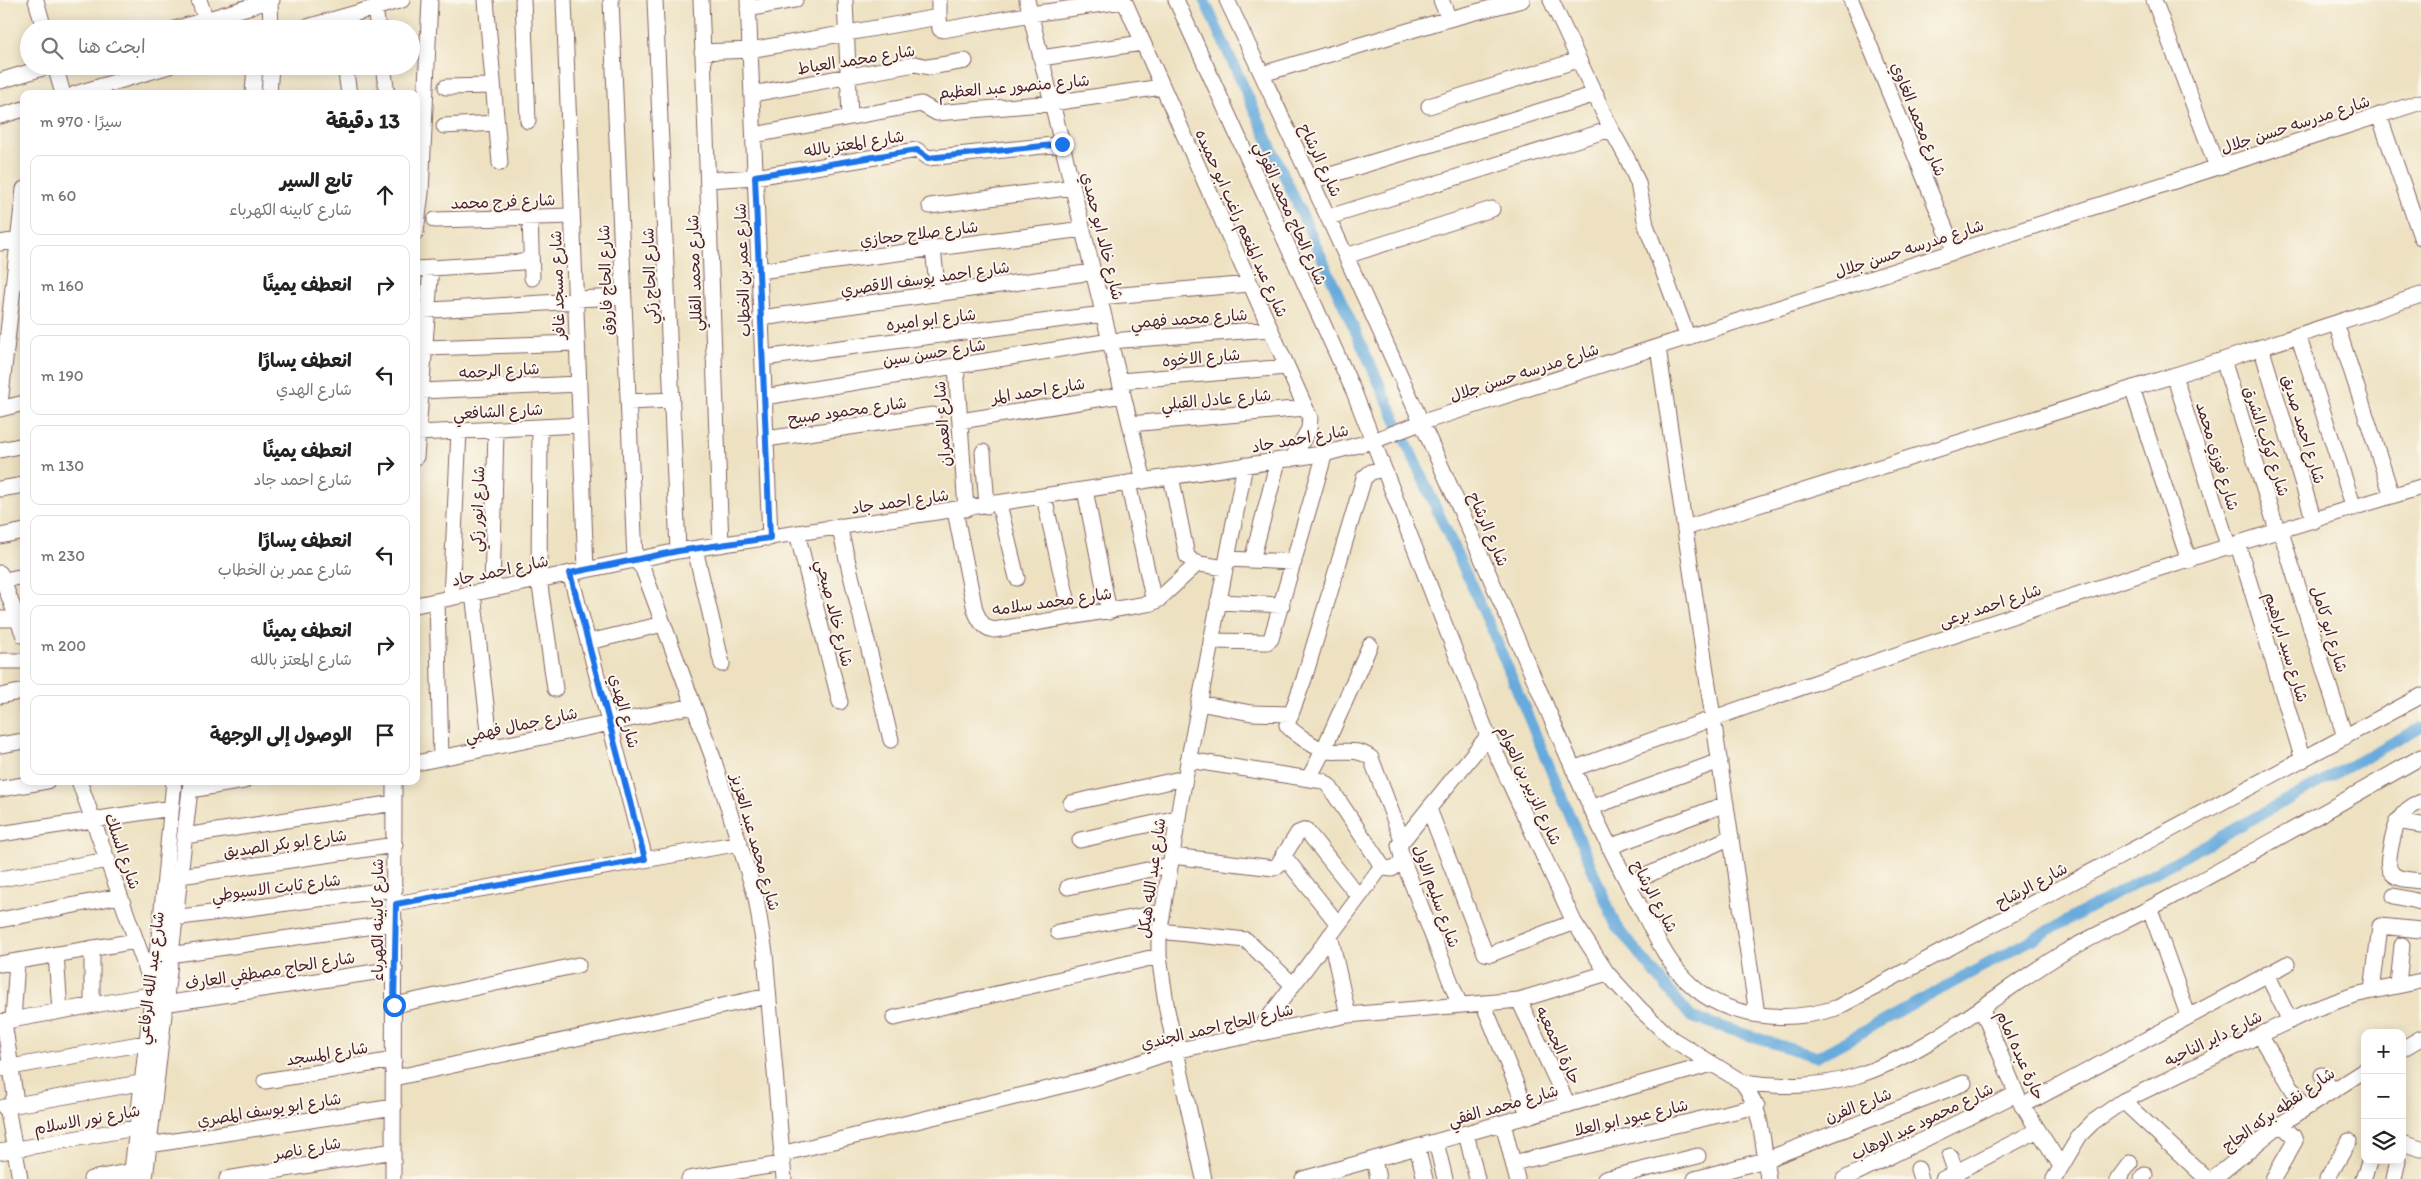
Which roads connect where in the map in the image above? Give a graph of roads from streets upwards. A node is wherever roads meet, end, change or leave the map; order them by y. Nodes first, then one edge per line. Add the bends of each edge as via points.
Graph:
1 (36, 0) edge
2 (199, 0) edge
3 (271, 0) edge
4 (402, 0) edge
5 (430, 0) edge
6 (486, 0) edge
7 (523, 0) edge
8 (564, 0) edge
9 (611, 0) edge
10 (655, 0) edge
11 (700, 0) edge
12 (795, 0) edge
13 (844, 0) edge
14 (938, 0) edge
15 (1176, 0) edge
16 (1227, 0) edge
17 (1441, 0) edge
18 (1522, 0) edge
19 (1551, 0) edge
20 (1851, 0) edge
21 (2154, 0) edge
22 (1124, 1) edge
23 (248, 4) edge
24 (748, 5) edge
25 (1029, 7) edge
26 (374, 8) junction
27 (940, 17) junction
28 (1450, 18) junction
29 (42, 20) edge
30 (206, 20) joint
31 (271, 20) edge
32 (347, 20) edge
33 (376, 20) edge
34 (846, 34) junction
35 (1142, 43) junction
36 (750, 50) junction
37 (702, 52) junction
38 (1041, 58) junction
39 (1578, 60) junction
40 (965, 62) dead end
41 (1262, 74) junction
42 (20, 75) edge
43 (58, 75) edge
44 (147, 75) edge
45 (254, 75) edge
46 (270, 75) edge
47 (346, 75) edge
48 (384, 75) edge
49 (848, 77) junction
50 (0, 81) edge
51 (493, 86) junction
52 (118, 87) edge
53 (446, 87) dead end
54 (1162, 87) junction
55 (62, 90) edge
56 (100, 90) edge
57 (253, 90) edge
58 (269, 90) edge
59 (348, 90) edge
60 (386, 90) edge
61 (752, 94) junction
62 (1596, 94) junction
63 (2421, 102) edge
64 (1052, 103) junction
65 (1429, 106) dead end
66 (20, 110) edge
67 (2379, 115) junction
68 (0, 116) edge
69 (420, 117) edge
70 (850, 117) junction
71 (528, 121) dead end
72 (496, 123) junction
73 (444, 126) dead end
74 (1611, 129) junction
75 (754, 135) junction
76 (1062, 144) junction
77 (420, 153) edge
78 (500, 163) dead end
79 (2218, 167) junction
80 (755, 176) junction
81 (708, 180) junction
82 (1311, 181) junction
83 (1073, 187) junction
84 (930, 206) dead end
85 (1492, 210) dead end
86 (572, 216) junction
87 (530, 217) junction
88 (1329, 217) junction
89 (435, 220) dead end
90 (1083, 229) junction
91 (2421, 237) edge
92 (20, 239) edge
93 (0, 243) edge
94 (20, 247) edge
95 (934, 249) junction
96 (1955, 252) junction
97 (1346, 256) junction
98 (530, 258) junction
99 (424, 268) edge
100 (759, 271) junction
101 (1093, 272) junction
102 (532, 278) dead end
103 (1250, 284) junction
104 (938, 294) junction
105 (2421, 295) edge
106 (1099, 296) junction
107 (623, 297) junction
108 (575, 300) junction
109 (422, 310) edge
110 (1103, 314) junction
111 (761, 318) junction
112 (2336, 323) junction
113 (1270, 330) junction
114 (2298, 335) junction
115 (1688, 338) junction
116 (1110, 341) junction
117 (577, 343) junction
118 (2261, 347) junction
119 (1658, 348) junction
120 (422, 353) edge
121 (763, 358) junction
122 (2223, 360) junction
123 (956, 366) junction
124 (1286, 367) junction
125 (2174, 375) junction
126 (420, 383) edge
127 (579, 384) junction
128 (1121, 388) junction
129 (2132, 388) junction
130 (764, 397) junction
131 (420, 398) edge
132 (672, 400) junction
133 (628, 402) junction
134 (0, 404) edge
135 (20, 404) edge
136 (1305, 408) junction
137 (0, 409) edge
138 (933, 415) dead end
139 (960, 421) junction
140 (1423, 422) junction
141 (1130, 424) junction
142 (580, 425) junction
143 (540, 427) junction
144 (1408, 428) joint
145 (496, 429) junction
146 (459, 431) junction
147 (420, 433) edge
148 (766, 439) junction
149 (1373, 441) junction
150 (20, 446) edge
151 (0, 450) edge
152 (983, 452) dead end
153 (1325, 453) junction
154 (1285, 460) junction
155 (1245, 465) junction
156 (1383, 469) junction
157 (1171, 476) junction
158 (1144, 481) junction
159 (1128, 483) junction
160 (20, 485) edge
161 (2421, 487) edge
162 (0, 489) edge
163 (1085, 490) junction
164 (2392, 496) junction
165 (1044, 497) junction
166 (993, 505) junction
167 (2354, 508) junction
168 (961, 510) junction
169 (2314, 521) junction
170 (839, 526) junction
171 (1685, 528) junction
172 (20, 532) edge
173 (2280, 532) junction
174 (797, 533) junction
175 (0, 536) edge
176 (770, 538) junction
177 (721, 545) junction
178 (2233, 547) junction
179 (695, 549) junction
180 (678, 551) junction
181 (635, 559) junction
182 (1252, 560) junction
183 (2189, 561) junction
184 (1294, 562) junction
185 (1198, 563) junction
186 (1226, 564) junction
187 (586, 570) junction
188 (570, 573) junction
189 (20, 576) edge
190 (1, 578) edge
191 (1017, 578) dead end
192 (538, 580) junction
193 (492, 589) junction
194 (473, 593) junction
195 (444, 599) junction
196 (1067, 599) dead end
197 (1154, 602) junction
198 (1218, 602) junction
199 (420, 604) edge
200 (1282, 605) junction
201 (1109, 612) junction
202 (20, 616) edge
203 (20, 618) edge
204 (0, 619) edge
205 (663, 624) junction
206 (1211, 641) junction
207 (588, 642) junction
208 (1370, 645) dead end
209 (0, 661) edge
210 (20, 661) edge
211 (722, 664) dead end
212 (555, 688) dead end
213 (20, 692) edge
214 (0, 696) edge
215 (2421, 696) edge
216 (840, 702) dead end
217 (1199, 703) junction
218 (692, 706) junction
219 (1291, 714) junction
220 (1713, 718) junction
221 (610, 723) junction
222 (1488, 736) junction
223 (2345, 737) junction
224 (891, 740) dead end
225 (20, 742) edge
226 (0, 745) edge
227 (490, 748) junction
228 (1323, 751) junction
229 (2421, 757) edge
230 (441, 758) junction
231 (1188, 760) junction
232 (2303, 760) junction
233 (1720, 761) junction
234 (420, 762) edge
235 (1574, 769) junction
236 (1184, 778) junction
237 (1308, 778) junction
238 (26, 785) edge
239 (81, 785) edge
240 (174, 785) edge
241 (394, 785) edge
242 (191, 786) edge
243 (0, 790) edge
244 (2421, 802) edge
245 (394, 803) junction
246 (1071, 803) dead end
247 (1726, 804) junction
248 (171, 808) junction
249 (1590, 808) junction
250 (1429, 809) junction
251 (93, 818) junction
252 (1178, 818) junction
253 (2397, 821) junction
254 (2421, 825) edge
255 (0, 834) edge
256 (185, 836) junction
257 (1731, 837) junction
258 (1080, 840) dead end
259 (1402, 840) junction
260 (740, 843) junction
261 (395, 845) junction
262 (1609, 847) junction
263 (1283, 855) junction
264 (645, 859) junction
265 (108, 860) junction
266 (1171, 860) junction
267 (1403, 861) junction
268 (1382, 866) junction
269 (180, 876) junction
270 (0, 879) edge
271 (2421, 881) edge
272 (1628, 884) junction
273 (1068, 887) dead end
274 (120, 896) junction
275 (395, 896) junction
276 (2394, 896) dead end
277 (1359, 897) junction
278 (2421, 902) edge
279 (2150, 909) junction
280 (1162, 912) junction
281 (168, 919) junction
282 (0, 920) edge
283 (1574, 922) junction
284 (395, 923) junction
285 (1334, 930) junction
286 (2421, 930) edge
287 (1159, 931) junction
288 (1058, 932) dead end
289 (136, 941) junction
290 (2402, 944) dead end
291 (92, 948) junction
292 (56, 954) junction
293 (164, 956) junction
294 (1159, 956) junction
295 (17, 961) junction
296 (0, 964) edge
297 (2287, 964) dead end
298 (578, 965) dead end
299 (395, 969) junction
300 (1607, 973) junction
301 (2267, 974) junction
302 (2421, 981) edge
303 (1293, 985) junction
304 (2398, 985) junction
305 (2372, 991) junction
306 (768, 996) junction
307 (158, 997) junction
308 (1519, 1000) junction
309 (1458, 1003) junction
310 (1482, 1003) junction
311 (92, 1005) junction
312 (394, 1005) junction
313 (1982, 1009) junction
314 (60, 1011) junction
315 (1757, 1014) junction
316 (1348, 1015) junction
317 (2188, 1015) junction
318 (894, 1018) dead end
319 (6, 1021) edge
320 (2290, 1021) junction
321 (1257, 1033) junction
322 (2260, 1035) junction
323 (2421, 1038) edge
324 (154, 1042) junction
325 (2406, 1046) edge
326 (1174, 1051) junction
327 (394, 1060) junction
328 (1712, 1064) junction
329 (5, 1068) edge
330 (2361, 1073) edge
331 (2322, 1075) dead end
332 (394, 1078) junction
333 (149, 1081) junction
334 (265, 1081) dead end
335 (1742, 1082) junction
336 (1964, 1083) dead end
337 (2332, 1091) junction
338 (2019, 1100) junction
339 (2122, 1101) junction
340 (1568, 1105) junction
341 (5, 1106) edge
342 (1757, 1106) junction
343 (394, 1107) junction
344 (2304, 1108) junction
345 (1529, 1116) junction
346 (1503, 1123) junction
347 (2281, 1124) junction
348 (144, 1126) junction
349 (2038, 1130) junction
350 (1466, 1134) junction
351 (2349, 1140) dead end
352 (1436, 1142) junction
353 (149, 1145) junction
354 (2406, 1145) edge
355 (1417, 1147) junction
356 (2421, 1149) edge
357 (7, 1151) edge
358 (393, 1151) junction
359 (1698, 1156) dead end
360 (1950, 1156) dead end
361 (1374, 1159) junction
362 (1765, 1160) junction
363 (1513, 1163) junction
364 (2130, 1163) dead end
365 (2369, 1164) edge
366 (2397, 1164) edge
367 (783, 1166) edge
368 (2058, 1172) edge
369 (131, 1175) edge
370 (1329, 1176) edge
371 (1952, 1177) edge
372 (20, 1179) edge
373 (91, 1179) edge
374 (145, 1179) edge
375 (227, 1179) edge
376 (393, 1179) edge
377 (689, 1179) edge
378 (1204, 1179) edge
379 (1303, 1179) edge
380 (1378, 1179) edge
381 (1425, 1179) edge
382 (1445, 1179) edge
383 (1477, 1179) edge
384 (1517, 1179) edge
385 (1605, 1179) edge
386 (1695, 1179) edge
387 (1768, 1179) edge
388 (1844, 1179) edge
389 (2118, 1179) edge
390 (2207, 1179) edge
391 (2213, 1179) edge
392 (2273, 1179) edge
393 (2327, 1179) edge
394 (2363, 1179) edge
395 (2394, 1179) edge

1 - 29 street
2 - 30 street
3 - 23 street
3 - 31 street
4 - 26 street
5 - 69 street
6 - 51 street
7 - 71 street
8 - 86 street, شارع مسجد غافر
9 - 107 street, شارع الحاج فاروق
10 - 132 street, شارع الحاج زكي
11 - 37 street, شارع محمد القللي
12 - 24 street
13 - 34 street
14 - 27 street
15 - 149 street, شارع الحاج محمد الفولي via 1354,392
16 - 41 street, شارع الرشاح
17 - 28 street
18 - 28 street
19 - 39 street
20 - 96 street, شارع محمد الغاوي
21 - 79 street
22 - 25 street
22 - 35 street, شارع عبد المنعم راغب ابو حميده
23 - 30 street
24 - 36 street, شارع عمر بن الخطاب
25 - 27 street via 943,30 940,29
25 - 38 street, شارع خالد ابو حمدي
26 - 32 street
26 - 33 street
27 - 34 street
28 - 41 street
34 - 36 street
34 - 49 street
35 - 38 street
35 - 54 street, شارع عبد المنعم راغب ابو حميده
36 - 37 street
36 - 61 street, شارع عمر بن الخطاب
37 - 81 street, شارع محمد القللي
38 - 64 street, شارع خالد ابو حمدي
39 - 62 street
39 - 65 street
40 - 49 street, شارع محمد العياط via 929,67 915,64
41 - 82 street, شارع الرشاح
42 - 50 street
43 - 55 street
44 - 52 street
45 - 57 street
46 - 58 street
47 - 59 street
48 - 60 street
49 - 61 street, شارع محمد العياط
49 - 70 street
51 - 53 street
51 - 72 street
52 - 56 street
54 - 64 street, شارع منصور عبد العظيم
54 - 103 street, شارع عبد المنعم راغب ابو حميده
61 - 75 street, شارع عمر بن الخطاب
62 - 74 street
62 - 82 street
63 - 67 street, شارع مدرسه حسن جلال
64 - 70 street, شارع منصور عبد العظيم via 937,113 921,104
64 - 76 street, شارع خالد ابو حمدي
66 - 68 street
67 - 79 street, شارع مدرسه حسن جلال
67 - 91 street
69 - 77 street
70 - 75 street, شارع منصور عبد العظيم
72 - 73 street
72 - 78 street
74 - 88 street
74 - 115 street via 1638,183 1646,225
75 - 80 street, شارع عمر بن الخطاب
76 - 80 street, شارع المعتز بالله via 928,158 917,150
76 - 83 street, شارع خالد ابو حمدي
79 - 96 street, شارع مدرسه حسن جلال
80 - 81 street, شارع المعتز بالله
80 - 100 street, شارع عمر بن الخطاب
81 - 177 street, شارع محمد القللي
82 - 88 street, شارع الرشاح
83 - 84 street
83 - 90 street, شارع خالد ابو حمدي
85 - 97 street
86 - 87 street, شارع فرج محمد
86 - 108 street, شارع مسجد غافر
87 - 89 street, شارع فرج محمد
87 - 98 street
88 - 97 street, شارع الرشاح
90 - 95 street, شارع صلاح حجازي
90 - 101 street, شارع خالد ابو حمدي
92 - 93 street
94 - 134 street
95 - 100 street, شارع صلاح حجازي
95 - 104 street
96 - 115 street, شارع مدرسه حسن جلال
97 - 140 street, شارع الرشاح
98 - 99 street via 522,262
98 - 102 street
99 - 109 street
100 - 111 street, شارع عمر بن الخطاب
101 - 104 street, شارع احمد يوسف الاقصري
101 - 106 street, شارع خالد ابو حمدي
103 - 106 street
103 - 113 street, شارع عبد المنعم راغب ابو حميده
104 - 111 street, شارع احمد يوسف الاقصري
105 - 112 street
106 - 110 street, شارع خالد ابو حمدي
107 - 108 street
107 - 133 street, شارع الحاج فاروق
108 - 109 street
108 - 117 street, شارع مسجد غافر
109 - 120 street
110 - 116 street, شارع خالد ابو حمدي
110 - 121 street, شارع ابو اميره
111 - 121 street, شارع عمر بن الخطاب
112 - 114 street
112 - 164 street
113 - 116 street, شارع محمد فهمي
113 - 124 street, شارع عبد المنعم راغب ابو حميده
114 - 118 street
114 - 167 street
115 - 119 street, شارع مدرسه حسن جلال
116 - 123 street, شارع حسن سين
116 - 128 street, شارع خالد ابو حمدي
117 - 120 street
117 - 127 street, شارع مسجد غافر
118 - 122 street
118 - 169 street, شارع احمد صديق
119 - 140 street, شارع مدرسه حسن جلال
119 - 171 street
120 - 126 street
121 - 130 street, شارع عمر بن الخطاب
122 - 125 street
122 - 173 street, شارع كوكب الشرق
123 - 130 street, شارع حسن سين
123 - 139 street, شارع العمران
124 - 128 street, شارع الاخوه
124 - 136 street, شارع عبد المنعم راغب ابو حميده
125 - 129 street
125 - 178 street, شارع فوزي محمد
127 - 131 street, شارع الرحمه
127 - 142 street, شارع مسجد غافر
128 - 139 street, شارع احمد المر
128 - 141 street, شارع خالد ابو حمدي
129 - 171 street
129 - 183 street
130 - 148 street, شارع عمر بن الخطاب
132 - 133 street
132 - 180 street, شارع الحاج زكي
133 - 181 street, شارع الحاج فاروق
135 - 137 street
136 - 141 street, شارع عادل القبلي
136 - 154 street, شارع عبد المنعم راغب ابو حميده via 1310,426
138 - 148 street, شارع محمود صبيح
139 - 168 street, شارع العمران
140 - 144 street, شارع مدرسه حسن جلال
140 - 235 street, شارع الرشاح
141 - 158 street, شارع خالد ابو حمدي
142 - 143 street, شارع الشافعي
142 - 187 street, شارع مسجد غافر
143 - 145 street, شارع الشافعي
143 - 192 street
144 - 149 street, شارع احمد جاد
145 - 146 street, شارع الشافعي
145 - 193 street, شارع انور زكي
146 - 147 street, شارع الشافعي
146 - 195 street
148 - 176 street, شارع عمر بن الخطاب
149 - 153 street, شارع احمد جاد
149 - 156 street, شارع الزبير بن العوام
150 - 151 street
152 - 166 street
153 - 154 street, شارع احمد جاد
153 - 184 street
154 - 155 street, شارع احمد جاد
154 - 182 street, شارع عبد المنعم راغب ابو حميده
155 - 157 street, شارع احمد جاد
155 - 186 street, شارع عبد الله هيكل
156 - 219 street via 1364,478
156 - 222 street, شارع الزبير بن العوام
157 - 158 street, شارع احمد جاد
157 - 185 street via 1186,553
158 - 159 street, شارع احمد جاد
159 - 163 street, شارع احمد جاد
159 - 197 street
160 - 162 street
161 - 164 street, شارع احمد برعى
163 - 165 street, شارع احمد جاد
163 - 201 street
164 - 167 street, شارع احمد برعى
165 - 166 street, شارع احمد جاد
165 - 196 street
166 - 168 street, شارع احمد جاد
166 - 191 street
167 - 169 street, شارع احمد برعى
168 - 170 street, شارع احمد جاد
168 - 201 street, شارع محمد سلامه via 975,610 988,629
169 - 173 street, شارع احمد برعى
170 - 174 street, شارع احمد جاد
170 - 224 street
171 - 220 street
172 - 175 street
173 - 178 street, شارع احمد برعى
173 - 223 street, شارع ابو كامل
174 - 176 street, شارع احمد جاد
174 - 216 street, شارع خالد صبحي
176 - 177 street, شارع احمد جاد
177 - 179 street, شارع احمد جاد
178 - 183 street, شارع احمد برعى
178 - 232 street, شارع سيد ابراهيم
179 - 180 street, شارع احمد جاد
179 - 211 street
180 - 181 street, شارع احمد جاد
181 - 187 street, شارع احمد جاد
181 - 205 street, شارع محمد عبد العزيز via 643,569
182 - 184 street
182 - 186 street
183 - 220 street, شارع احمد برعى via 1989,623
184 - 200 street
185 - 186 street
185 - 197 street, شارع محمد سلامه
186 - 198 street, شارع عبد الله هيكل
187 - 188 street, شارع احمد جاد
188 - 192 street, شارع احمد جاد
188 - 207 street, شارع الهدي
189 - 190 street
190 - 202 street
192 - 193 street, شارع احمد جاد
192 - 212 street
193 - 194 street, شارع احمد جاد
194 - 195 street, شارع احمد جاد
194 - 227 street
195 - 199 street, شارع احمد جاد
195 - 230 street
197 - 201 street, شارع محمد سلامه
198 - 200 street
198 - 206 street, شارع عبد الله هيكل
200 - 206 street via 1269,641
203 - 204 street
205 - 207 street
205 - 218 street, شارع محمد عبد العزيز
206 - 217 street, شارع عبد الله هيكل
207 - 221 street, شارع الهدي
208 - 228 street
209 - 210 street
213 - 214 street
215 - 223 street, شارع الرشاح
217 - 219 street via 1251,713
217 - 231 street, شارع عبد الله هيكل
218 - 221 street, شارع جمال فهمي
218 - 260 street, شارع محمد عبد العزيز
219 - 228 street via 1288,727
220 - 233 street
220 - 235 street, شارع احمد برعى
221 - 227 street, شارع جمال فهمي
221 - 264 street, شارع الهدي
222 - 250 street, شارع سليم الاول
222 - 283 street, شارع الزبير بن العوام
223 - 232 street, شارع الرشاح
225 - 226 street
227 - 230 street, شارع جمال فهمي
228 - 237 street
228 - 259 street via 1356,750 1371,758
229 - 279 street
230 - 234 street, شارع جمال فهمي
231 - 236 street, شارع عبد الله هيكل
231 - 237 street
232 - 315 street, شارع الرشاح via 1836,1008 1796,1017
233 - 247 street
233 - 249 street
235 - 249 street, شارع الرشاح
236 - 246 street
236 - 252 street, شارع عبد الله هيكل
237 - 268 street via 1329,786
238 - 243 street
239 - 251 street, شارع السلك
240 - 248 street, شارع عبد الله الرفاعي
241 - 245 street, شارع كابينه الكهرباء
242 - 256 street, شارع عبد الله الرفاعي
244 - 253 street via 2406,810
245 - 256 street
245 - 261 street, شارع كابينه الكهرباء
247 - 257 street
247 - 262 street
248 - 251 street
248 - 281 street, شارع عبد الله الرفاعي
249 - 262 street, شارع الرشاح
250 - 259 street, شارع سليم الاول
250 - 283 street via 1485,953 1491,954
251 - 255 street
251 - 265 street, شارع السلك
252 - 258 street
252 - 266 street, شارع عبد الله هيكل
253 - 254 street
253 - 271 street via 2392,835 2389,869 2396,876
256 - 269 street, شارع عبد الله الرفاعي
257 - 272 street
257 - 315 street
259 - 267 street, شارع سليم الاول
260 - 264 street, شارع ثابت الاسيوطي
260 - 306 street, شارع محمد عبد العزيز via 756,898
261 - 269 street, شارع ابو بكر الصديق
261 - 275 street, شارع كابينه الكهرباء
262 - 272 street, شارع الرشاح
263 - 266 street via 1274,868
263 - 277 street via 1298,833 1309,831
263 - 285 street
264 - 275 street, شارع ثابت الاسيوطي
265 - 270 street
265 - 274 street, شارع السلك
266 - 273 street
266 - 280 street, شارع عبد الله هيكل
267 - 268 street via 1392,869
267 - 309 street, شارع سليم الاول
268 - 277 street
269 - 281 street, شارع عبد الله الرفاعي
272 - 315 street, شارع الرشاح via 1669,960 1686,982 1726,1006
274 - 282 street
274 - 289 street, شارع السلك
275 - 281 street, شارع ثابت الاسيوطي
275 - 284 street, شارع كابينه الكهرباء
276 - 278 street
277 - 285 street
279 - 313 street via 2054,959
279 - 317 street
280 - 287 street, شارع عبد الله هيكل
280 - 288 street
281 - 293 street, شارع عبد الله الرفاعي
283 - 300 street, شارع الزبير بن العوام
284 - 293 street
284 - 299 street, شارع كابينه الكهرباء
285 - 303 street
285 - 316 street
286 - 305 street via 2380,926
287 - 294 street, شارع عبد الله هيكل
287 - 303 street via 1246,940
289 - 291 street
289 - 307 street, شارع السلك
290 - 304 street
291 - 292 street
291 - 311 street
292 - 295 street
292 - 314 street
293 - 307 street, شارع عبد الله الرفاعي
294 - 318 street
294 - 326 street, شارع عبد الله هيكل
295 - 296 street
295 - 319 street
297 - 301 street, شارع محمود عبد الوهاب
298 - 312 street
299 - 307 street, شارع الحاج مصطفي العارف
299 - 312 street, شارع كابينه الكهرباء
300 - 308 street, شارع الحاج احمد الجندي
300 - 328 street, شارع الزبير بن العوام via 1672,1039
301 - 317 street, شارع محمود عبد الوهاب
301 - 320 street
302 - 304 street, شارع داير الناحيه
303 - 321 street
304 - 305 street, شارع داير الناحيه
305 - 320 street, شارع داير الناحيه via 2333,1002
306 - 332 street
306 - 367 street, شارع محمد عبد العزيز
307 - 311 street, شارع الحاج مصطفي العارف
307 - 324 street, شارع عبد الله الرفاعي
308 - 310 street, شارع الحاج احمد الجندي
308 - 340 street, حارة الجمعيه
309 - 310 street, شارع الحاج احمد الجندي
309 - 316 street, شارع الحاج احمد الجندي
310 - 345 street
311 - 314 street, شارع الحاج مصطفي العارف
312 - 327 street, شارع كابينه الكهرباء
313 - 335 street via 1933,1040 1881,1067 1855,1076 1798,1086
313 - 338 street, حارة عبده امام
314 - 319 street, شارع الحاج مصطفي العارف
316 - 321 street, شارع الحاج احمد الجندي
317 - 338 street, شارع محمود عبد الوهاب
319 - 329 street
320 - 322 street, شارع داير الناحيه
321 - 326 street, شارع الحاج احمد الجندي
322 - 339 street, شارع داير الناحيه
322 - 344 street
323 - 325 street
324 - 329 street
324 - 333 street, شارع عبد الله الرفاعي
326 - 367 street, شارع الحاج احمد الجندي via 1097,1077
326 - 378 street, شارع عبد الله هيكل
327 - 332 street, شارع كابينه الكهرباء
327 - 334 street, شارع المسجد
328 - 335 street, شارع الزبير بن العوام
328 - 340 street, شارع محمد الفقي
329 - 341 street via 15,1096
330 - 337 street, شارع نقطه بركه الحاج
331 - 337 street
332 - 343 street, شارع كابينه الكهرباء
333 - 341 street
333 - 348 street, شارع عبد الله الرفاعي
335 - 342 street
336 - 362 street, شارع الفرن
337 - 344 street, شارع نقطه بركه الحاج
338 - 349 street, حارة عبده امام
338 - 388 street, شارع محمود عبد الوهاب
339 - 368 street, شارع داير الناحيه via 2087,1128
339 - 390 street
340 - 345 street, شارع محمد الفقي
341 - 357 street via 8,1112
342 - 362 street
342 - 363 street, شارع عبود ابو العلا
343 - 353 street, شارع ابو يوسف المصري
343 - 358 street, شارع كابينه الكهرباء
344 - 347 street, شارع نقطه بركه الحاج
345 - 346 street, شارع محمد الفقي
346 - 350 street, شارع محمد الفقي
346 - 363 street
347 - 391 street, شارع نقطه بركه الحاج
347 - 392 street via 2295,1141
348 - 353 street, شارع عبد الله الرفاعي
348 - 357 street, شارع نور الاسلام
348 - 369 street, شارع عبد الله الرفاعي
349 - 368 street, حارة عبده امام
349 - 371 street
350 - 352 street, شارع محمد الفقي
350 - 383 street
351 - 393 street
352 - 355 street, شارع محمد الفقي
352 - 382 street
353 - 374 street, شارع عبد الله الرفاعي
354 - 356 street
355 - 361 street, شارع محمد الفقي
355 - 381 street
357 - 372 street
358 - 375 street, شارع ناصر
358 - 376 street, شارع كابينه الكهرباء
359 - 385 street
360 - 371 street
361 - 370 street, شارع محمد الفقي
361 - 380 street
362 - 386 street, شارع الفرن
362 - 387 street
363 - 384 street
364 - 389 street
365 - 394 street
366 - 395 street
367 - 377 street, شارع الحاج احمد الجندي
369 - 373 street
370 - 379 street, شارع محمد الفقي

